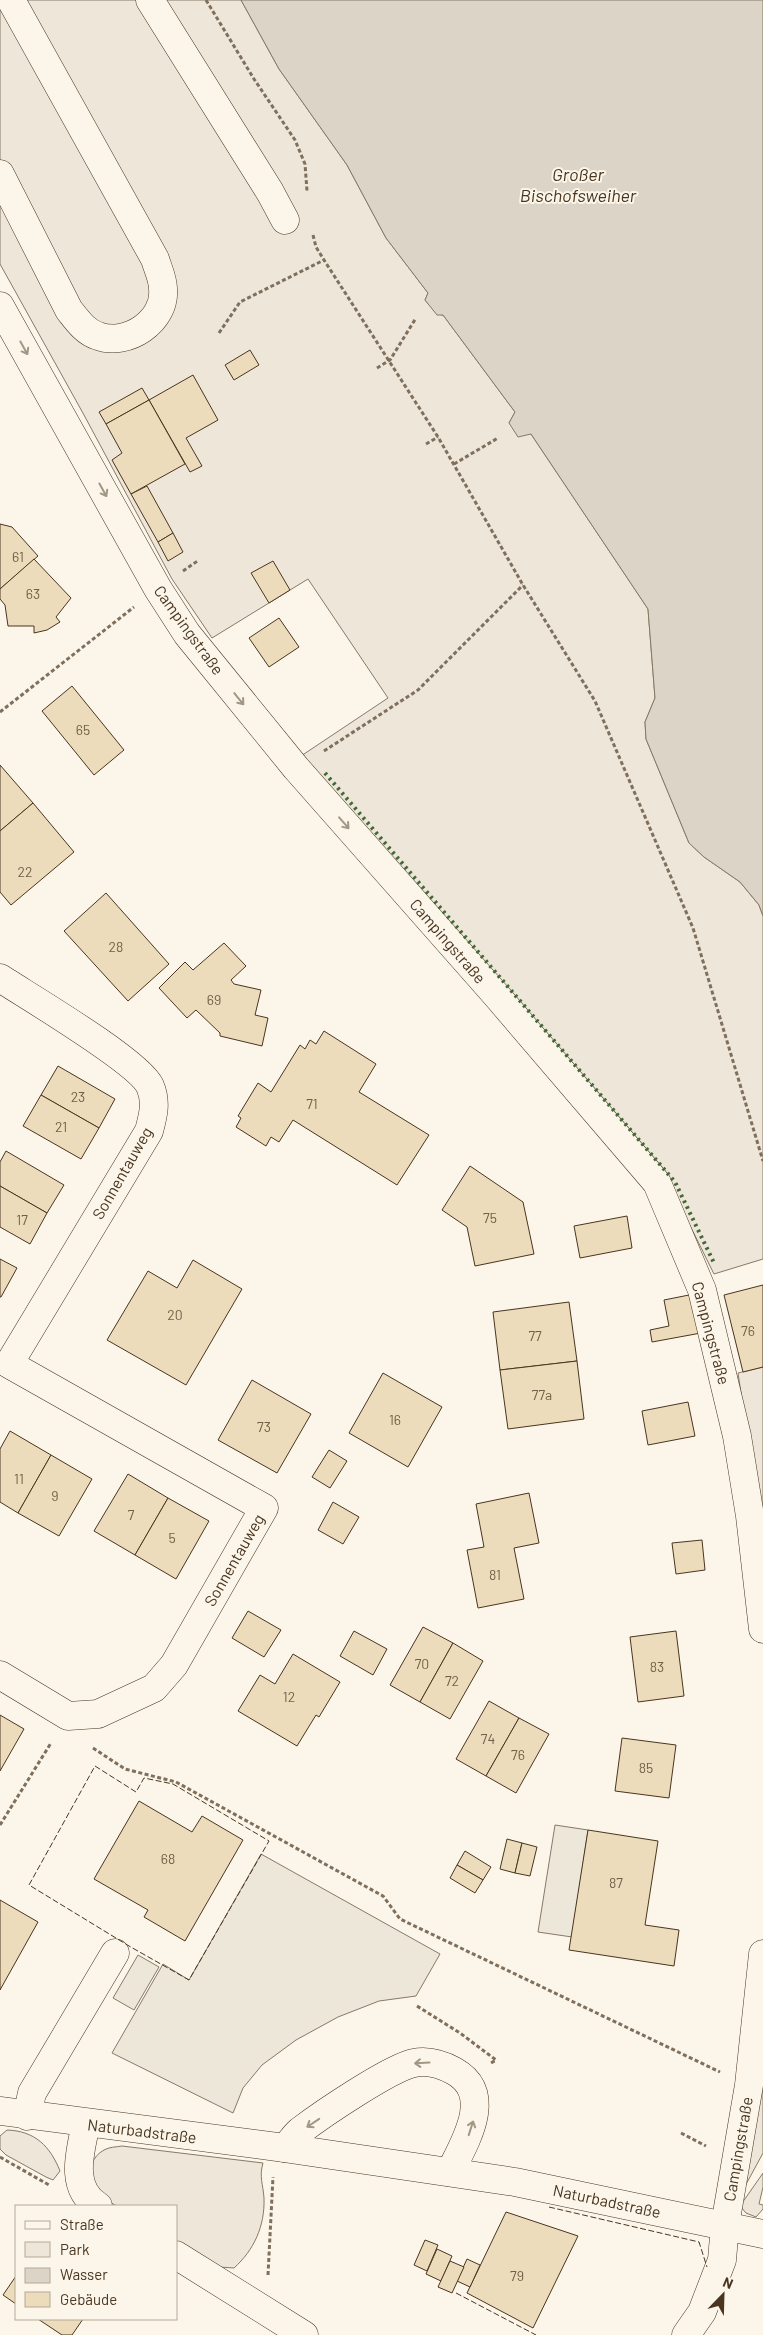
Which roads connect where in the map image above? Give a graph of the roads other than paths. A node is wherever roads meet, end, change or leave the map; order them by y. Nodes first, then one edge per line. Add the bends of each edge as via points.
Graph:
1 (11, 0) edge
2 (150, 0) edge
3 (0, 174) edge
4 (285, 220) dead end
5 (0, 306) edge
6 (0, 978) edge
7 (4, 1365) edge
8 (763, 1629) edge
9 (0, 1675) edge
10 (115, 1953) dead end
11 (763, 1954) edge
12 (0, 2111) edge
13 (27, 2116) junction
14 (86, 2124) junction
15 (285, 2148) junction
16 (450, 2172) junction
17 (90, 2196) edge
18 (725, 2225) junction
19 (763, 2234) edge
20 (178, 2256) edge
21 (304, 2335) edge
22 (686, 2335) edge

1 - 3 street via 155,259 164,290 158,314 148,325 125,337 110,339 86,329 69,310
2 - 4 street
5 -> 8 street, Campingstraße via 158,589 187,634 296,768 657,1183 702,1290 737,1436
6 - 7 street, Sonnentauweg via 132,1065 149,1086 155,1109 149,1131
7 - 9 street, Sonnentauweg via 264,1508 174,1665 154,1688 98,1714 68,1716
10 - 13 street via 32,2093
11 - 18 street, Campingstraße via 749,2081
12 - 13 street, Naturbadstraße
13 - 14 street, Naturbadstraße
14 - 15 street, Naturbadstraße
14 - 17 street via 79,2177
15 - 16 street, Naturbadstraße
16 -> 15 street via 474,2122 475,2104 471,2090 457,2072 431,2062 415,2063 388,2074 298,2132
16 - 18 street, Naturbadstraße
18 - 19 street, Naturbadstraße
18 - 22 street, Campingstraße via 722,2260 702,2312
20 - 21 street

